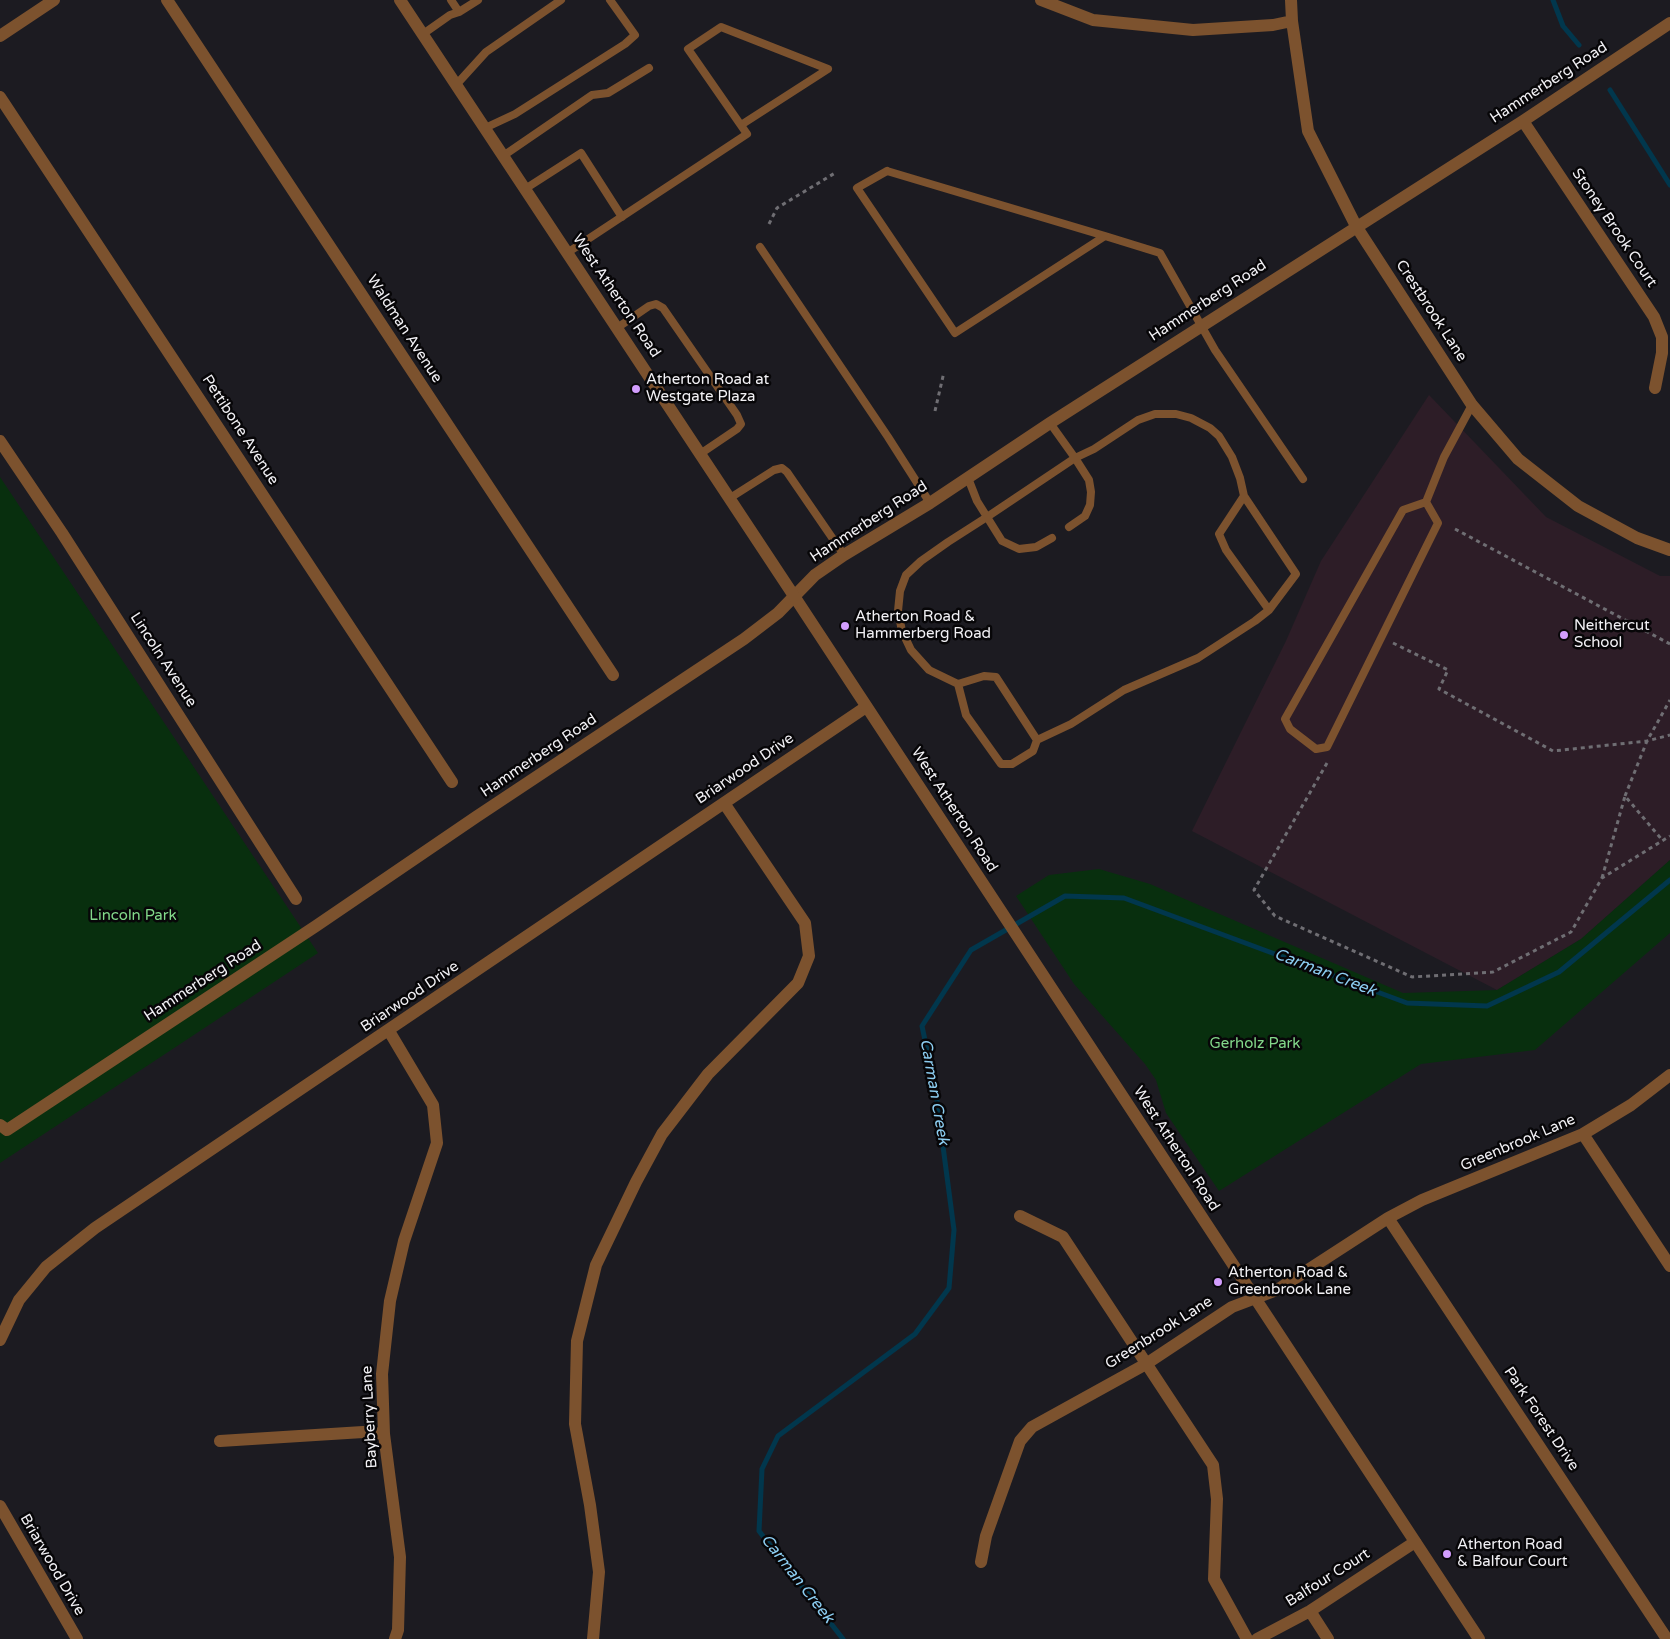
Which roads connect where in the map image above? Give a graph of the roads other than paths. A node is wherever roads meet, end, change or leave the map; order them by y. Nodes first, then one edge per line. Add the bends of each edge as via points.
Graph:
1 (54, 0) edge
2 (167, 0) edge
3 (400, 0) edge
4 (451, 0) edge
5 (478, 0) edge
6 (561, 0) edge
7 (610, 0) edge
8 (1041, 0) edge
9 (1291, 0) edge
10 (459, 12) junction
11 (1292, 21) junction
12 (1670, 22) edge
13 (423, 34) junction
14 (0, 36) edge
15 (649, 68) dead end
16 (456, 85) junction
17 (0, 97) edge
18 (1523, 121) junction
19 (741, 125) junction
20 (485, 128) junction
21 (503, 156) junction
22 (525, 189) junction
23 (622, 217) junction
24 (1356, 226) junction
25 (1105, 236) junction
26 (760, 248) dead end
27 (567, 253) junction
28 (1200, 326) junction
29 (617, 328) junction
30 (1655, 388) dead end
31 (1472, 405) junction
32 (1050, 423) junction
33 (0, 441) edge
34 (700, 454) junction
35 (1075, 458) junction
36 (968, 478) junction
37 (1303, 479) dead end
38 (1244, 496) junction
39 (730, 498) junction
40 (1426, 502) junction
41 (930, 503) junction
42 (987, 517) junction
43 (1069, 527) dead end
44 (1052, 538) dead end
45 (1670, 550) edge
46 (844, 555) junction
47 (794, 596) junction
48 (1269, 610) junction
49 (613, 675) dead end
50 (958, 684) junction
51 (866, 707) junction
52 (1037, 740) junction
53 (452, 782) dead end
54 (724, 803) junction
55 (296, 899) dead end
56 (389, 1031) junction
57 (1670, 1075) edge
58 (0, 1125) edge
59 (1583, 1134) junction
60 (1020, 1216) dead end
61 (1388, 1218) junction
62 (1670, 1266) edge
63 (1255, 1298) junction
64 (0, 1340) edge
65 (1146, 1364) junction
66 (384, 1434) junction
67 (220, 1441) dead end
68 (0, 1506) edge
69 (1415, 1542) junction
70 (981, 1562) dead end
71 (1310, 1611) junction
72 (77, 1639) edge
73 (395, 1639) edge
74 (593, 1639) edge
75 (1247, 1639) edge
76 (1257, 1639) edge
77 (1328, 1639) edge
78 (1479, 1639) edge
79 (1667, 1639) edge

1 - 14 street
2 - 49 street, Waldman Avenue
3 - 13 street, West Atherton Road
4 - 10 lane
5 - 10 lane
6 - 16 lane via 486,52
7 - 20 lane via 634,35 625,44 515,114
8 - 11 street via 1093,20 1193,30
9 - 11 street, Crestbrook Lane
10 - 13 lane
11 - 24 street, Crestbrook Lane via 1308,131
12 - 18 street, Hammerberg Road
13 - 16 street, West Atherton Road
15 - 21 lane via 608,94 592,95
16 - 20 street, West Atherton Road
17 - 53 street, Pettibone Avenue
18 - 24 street, Hammerberg Road
18 - 30 street, Stoney Brook Court via 1654,317 1662,337
19 - 19 lane via 688,49 721,27 828,69
19 - 23 lane via 747,134
20 - 21 street, West Atherton Road
21 - 22 street, West Atherton Road
22 - 23 lane via 581,153
22 - 27 street, West Atherton Road
23 - 27 lane
24 - 28 street, Hammerberg Road
24 - 31 street, Crestbrook Lane
25 - 25 lane via 887,171 857,188 955,333
25 - 28 lane via 1160,253
26 - 41 lane
27 - 29 street, West Atherton Road
28 - 32 street, Hammerberg Road
28 - 37 lane
29 - 34 street, West Atherton Road
29 - 34 lane via 650,306 656,304 663,308 737,415 741,424 737,429
31 - 40 lane via 1444,457
31 - 45 street, Crestbrook Lane via 1518,458 1578,506 1638,538
32 - 35 lane
32 - 36 street, Hammerberg Road
33 - 55 street, Lincoln Avenue
34 - 39 street, West Atherton Road
35 - 38 lane via 1138,420 1155,414 1176,414 1191,418 1219,436 1232,457
35 - 42 lane
35 - 43 lane via 1089,480 1090,505 1085,516
36 - 41 street, Hammerberg Road
36 - 42 lane
38 - 48 lane via 1219,534 1226,550
38 - 48 lane via 1296,574
39 - 46 lane via 782,468
39 - 47 street, West Atherton Road
40 - 40 lane via 1438,523 1327,747 1316,748 1290,729 1285,719 1403,510
41 - 46 street, Hammerberg Road
42 - 44 lane via 1002,542 1019,549 1036,547
42 - 50 lane via 921,561 906,576 900,590 898,611 902,631 911,650 929,670
46 - 47 street, Hammerberg Road via 815,575
47 - 51 street, West Atherton Road
47 - 58 street, Hammerberg Road via 744,639 316,926 6,1130
48 - 52 lane via 1198,658 1124,690 1071,724
50 - 52 lane via 984,676 996,677
50 - 52 lane via 966,715 1001,764 1012,764 1033,751
51 - 54 street, Briarwood Drive
51 - 63 street, West Atherton Road
54 - 56 street, Briarwood Drive
54 - 74 street via 805,923 809,956 798,983 708,1074 662,1134 596,1265 577,1341 575,1424 599,1572
56 - 64 street, Briarwood Drive via 95,1228 46,1267 19,1300
56 - 66 street, Bayberry Lane via 433,1105 437,1143 404,1241 390,1301 382,1374
57 - 59 street, Greenbrook Lane via 1631,1105
59 - 61 street, Greenbrook Lane via 1422,1200
59 - 62 street
60 - 65 street via 1063,1237
61 - 63 street, Greenbrook Lane via 1277,1290
61 - 79 street, Park Forest Drive
63 - 65 street, Greenbrook Lane via 1232,1307
63 - 69 street, West Atherton Road
65 - 70 street, Greenbrook Lane via 1032,1427 1020,1441 986,1536
65 - 75 street via 1213,1465 1217,1499 1214,1578
66 - 67 street via 363,1432
66 - 73 street, Bayberry Lane via 400,1557
68 - 72 street, Briarwood Drive
69 - 71 street, Balfour Court
69 - 78 street, West Atherton Road
71 - 76 street, Balfour Court
71 - 77 street

